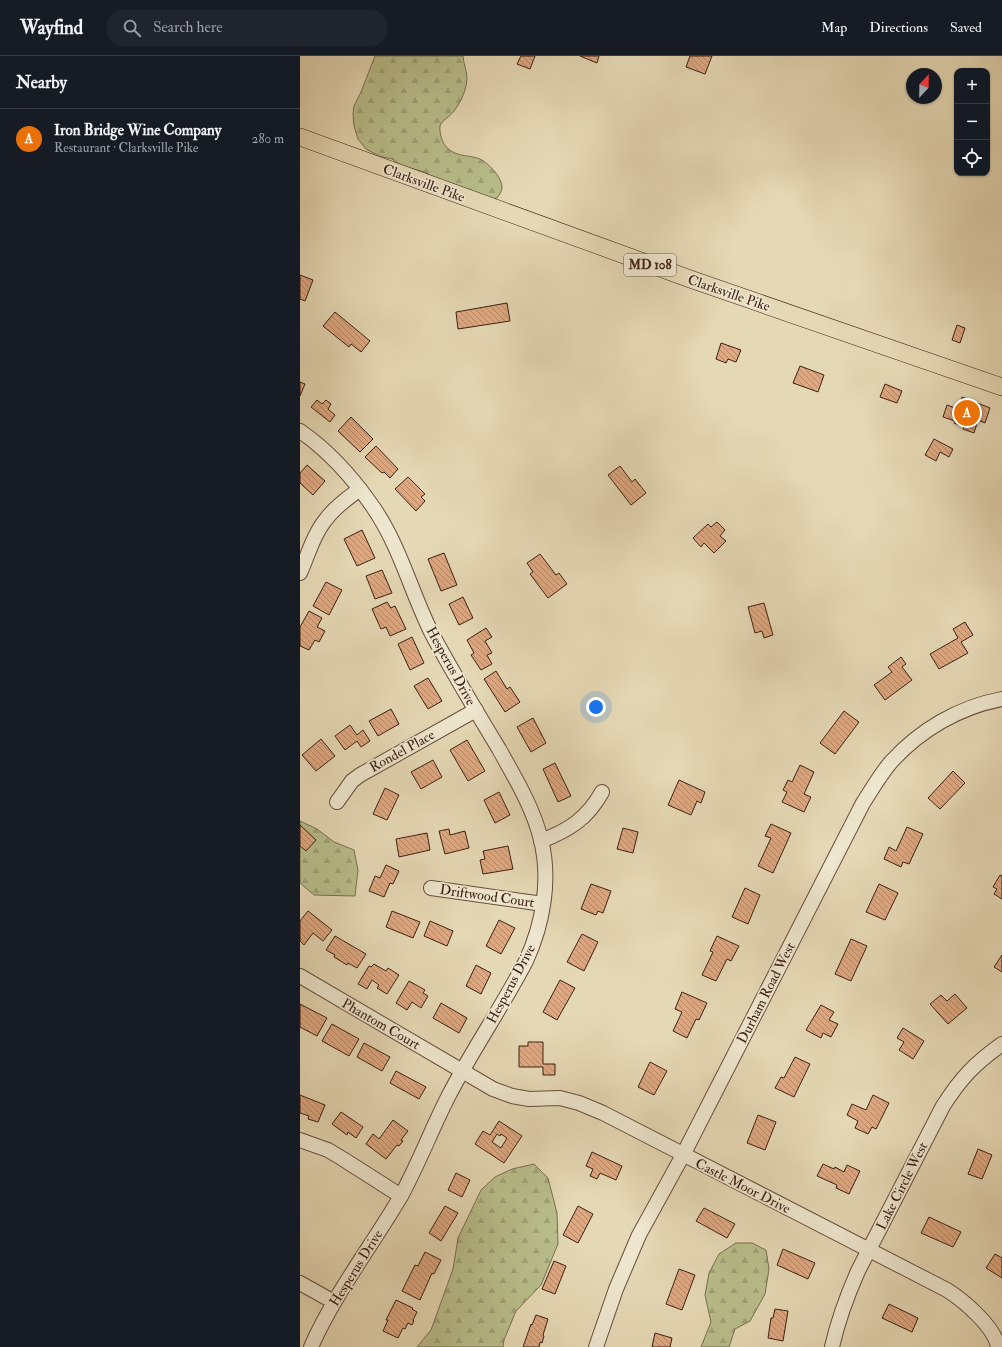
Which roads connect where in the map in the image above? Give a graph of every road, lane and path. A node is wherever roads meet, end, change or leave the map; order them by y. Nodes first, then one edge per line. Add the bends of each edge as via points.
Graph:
1 (300, 137) edge
2 (1002, 386) edge
3 (300, 431) edge
4 (360, 489) junction
5 (300, 573) edge
6 (1002, 699) edge
7 (476, 710) junction
8 (602, 792) dead end
9 (337, 802) dead end
10 (541, 841) junction
11 (431, 888) dead end
12 (543, 904) junction
13 (300, 976) edge
14 (1002, 1044) edge
15 (462, 1071) junction
16 (300, 1140) edge
17 (683, 1155) junction
18 (401, 1196) junction
19 (869, 1250) junction
20 (300, 1283) edge
21 (334, 1302) junction
22 (999, 1343) edge
23 (311, 1347) edge
24 (596, 1347) edge
25 (832, 1347) edge

1 - 2 main road, Clarksville Pike / MD 108 via 693,280
3 - 4 street, Hesperus Drive via 322,448
4 - 5 street via 337,507 319,529
4 - 7 street, Hesperus Drive via 384,524 432,633
6 - 17 street, Durham Road West via 969,708 926,731 906,746 874,785
7 - 9 street, Rondel Place via 360,775 352,781
7 - 10 street, Hesperus Drive via 521,788 535,818
8 - 10 street via 578,823 560,834
10 - 12 street, Hesperus Drive via 545,863
11 - 12 street, Driftwood Court
12 - 15 street, Hesperus Drive via 540,924 526,961
13 - 15 street, Phantom Court
14 - 19 street, Lake Circle West via 969,1070 955,1086
15 - 17 street, Castle Moor Drive via 493,1089 512,1096 529,1099 560,1098 579,1103
15 - 18 street, Hesperus Drive
16 - 18 street via 328,1150
17 - 19 street, Castle Moor Drive
17 - 24 street, Durham Road West via 639,1235 605,1317
18 - 21 street, Hesperus Drive
19 - 22 street, Castle Moor Drive via 959,1298 986,1324
19 - 25 street, Lake Circle West via 845,1299
20 - 21 street
21 - 23 street, Hesperus Drive

